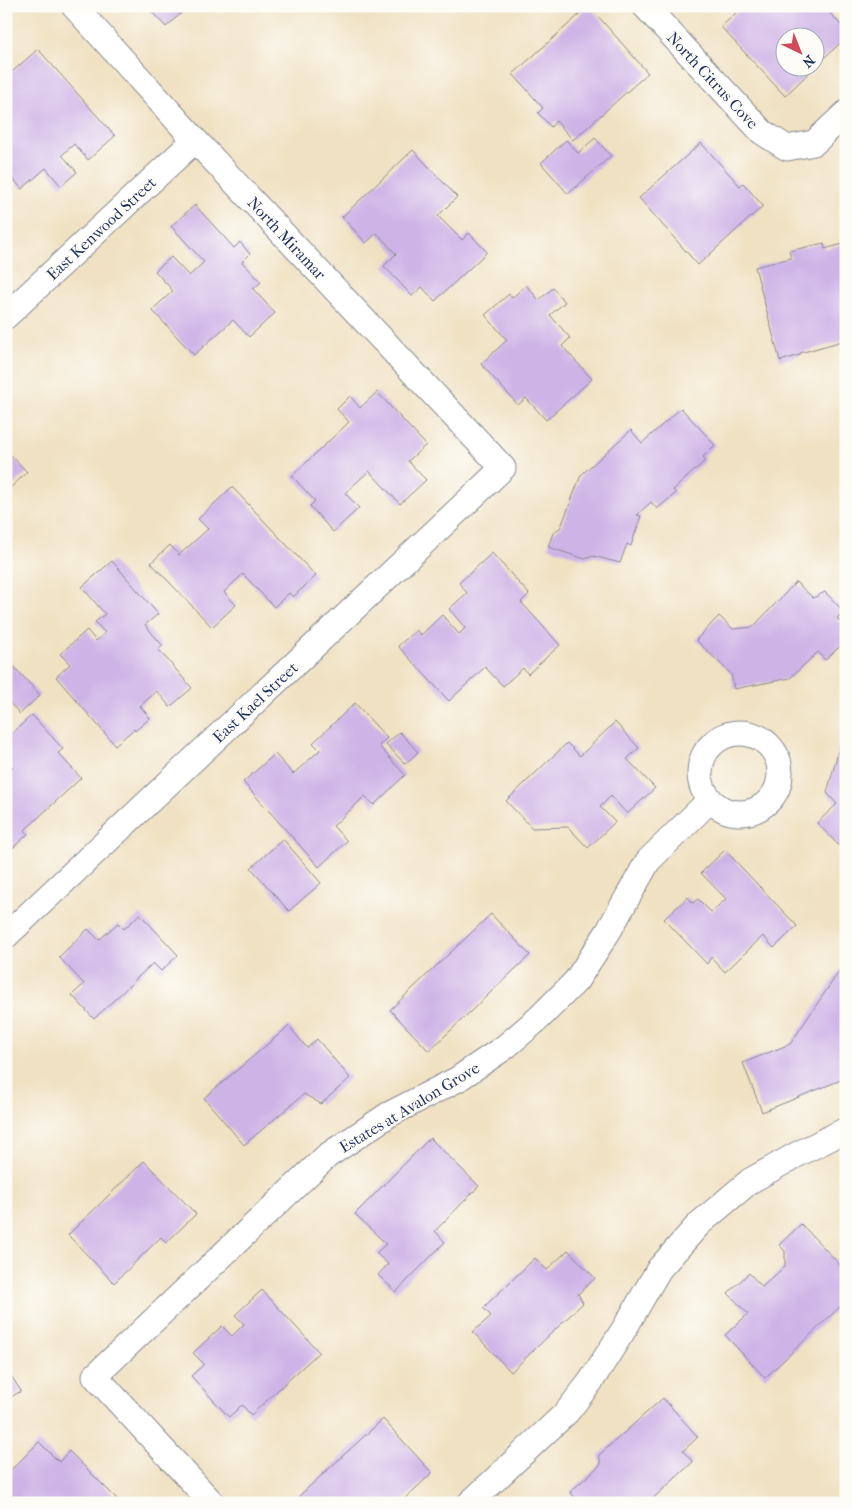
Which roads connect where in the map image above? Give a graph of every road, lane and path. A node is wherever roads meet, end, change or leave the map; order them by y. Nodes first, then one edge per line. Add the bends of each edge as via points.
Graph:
1 (74, 6) edge
2 (645, 6) edge
3 (846, 113) edge
4 (195, 140) junction
5 (6, 316) edge
6 (503, 468) joint
7 (710, 800) dead end
8 (6, 936) edge
9 (846, 1130) edge
10 (212, 1503) edge
11 (470, 1503) edge

1 - 4 street, North Miramar
2 - 3 street, North Citrus Cove via 762,132 787,148 814,142
4 - 5 street, East Kenwood Street
4 - 6 street, North Miramar
6 - 8 street, East Kael Street
7 - 10 street, Estates at Avalon Grove via 648,861 576,981 539,1018 505,1047 458,1079 388,1116 327,1156 95,1376
9 - 11 street via 750,1181 699,1224 659,1269 591,1381 566,1412

